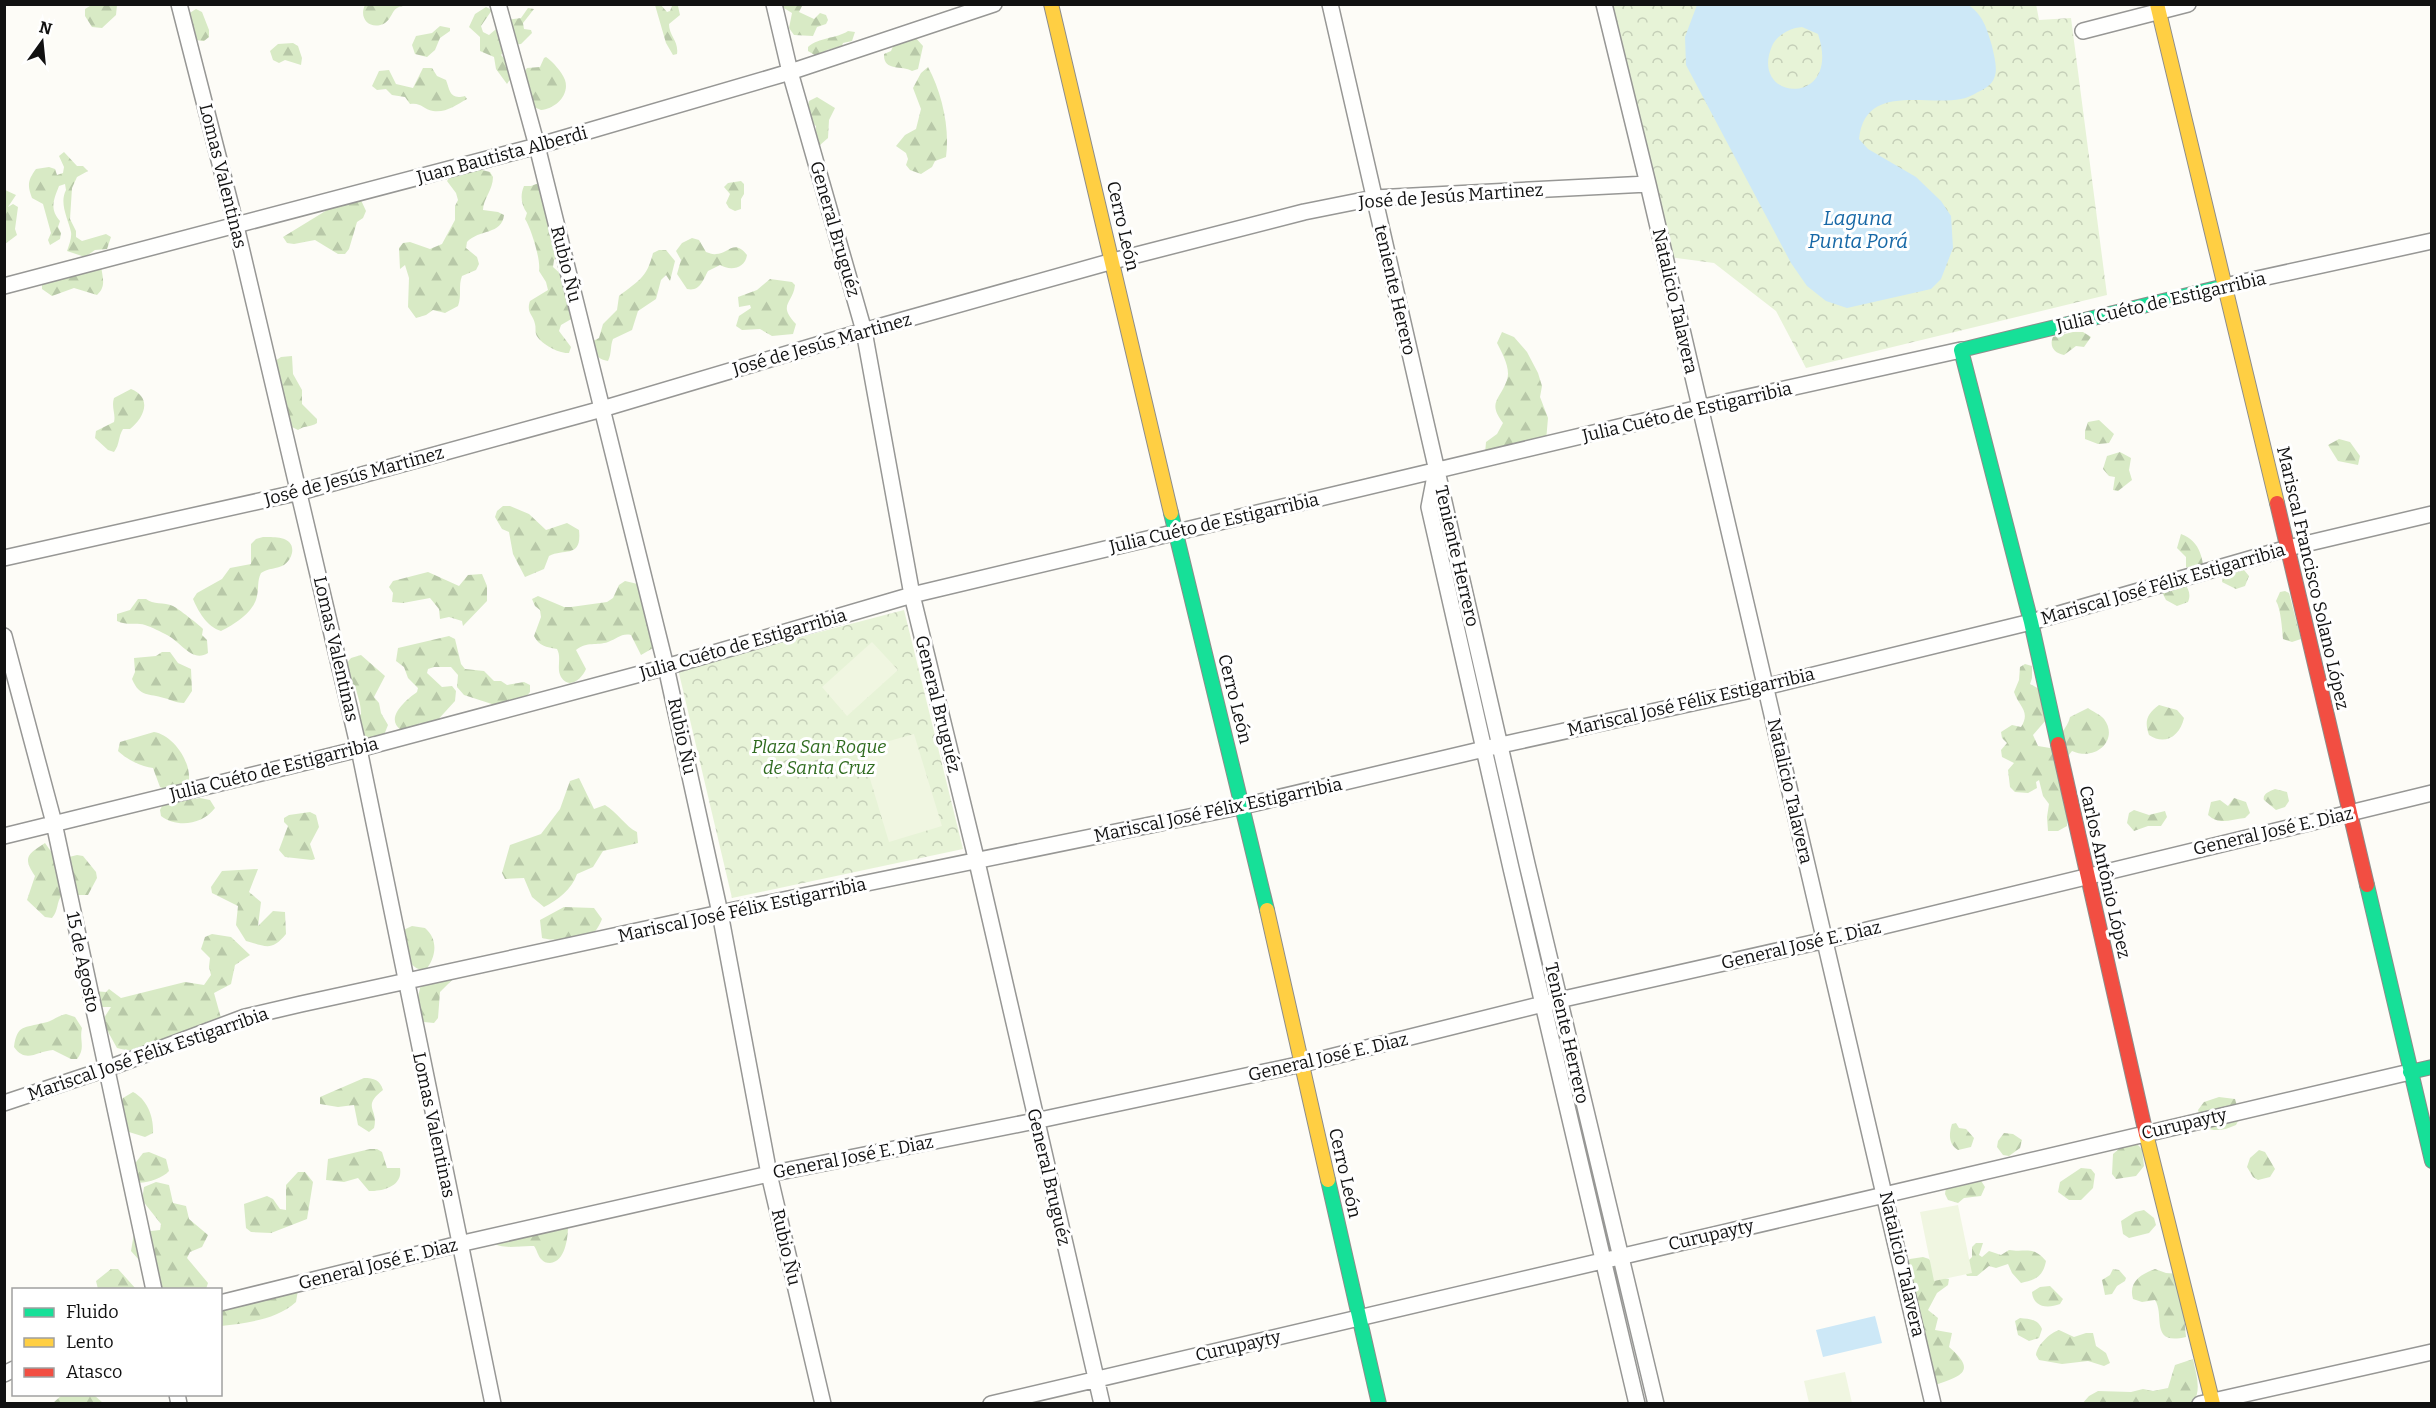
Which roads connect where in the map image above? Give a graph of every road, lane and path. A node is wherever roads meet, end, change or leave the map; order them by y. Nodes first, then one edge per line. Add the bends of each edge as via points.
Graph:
1 (179, 4) edge
2 (498, 4) edge
3 (774, 4) edge
4 (994, 4) edge
5 (1051, 4) edge
6 (1330, 4) edge
7 (1604, 4) edge
8 (2188, 4) edge
9 (2158, 8) edge
10 (2083, 31) dead end
11 (790, 72) junction
12 (537, 146) junction
13 (1648, 183) junction
14 (1374, 198) junction
15 (236, 226) junction
16 (2432, 241) edge
17 (1113, 261) junction
18 (4, 286) edge
19 (2225, 286) junction
20 (864, 332) junction
21 (1961, 350) junction
22 (1699, 408) junction
23 (602, 409) junction
24 (1437, 470) junction
25 (300, 492) junction
26 (2432, 514) edge
27 (1175, 532) junction
28 (2288, 548) junction
29 (4, 558) edge
30 (912, 595) junction
31 (2031, 622) junction
32 (4, 636) edge
33 (666, 667) junction
34 (1765, 687) junction
35 (1501, 745) junction
36 (358, 749) junction
37 (1485, 749) junction
38 (2432, 793) edge
39 (1243, 806) junction
40 (2349, 813) junction
41 (54, 823) junction
42 (4, 836) edge
43 (977, 862) junction
44 (1527, 864) junction
45 (1511, 868) junction
46 (2087, 875) junction
47 (720, 914) junction
48 (1826, 940) junction
49 (405, 982) junction
50 (1559, 1000) junction
51 (1543, 1004) junction
52 (1302, 1064) junction
53 (2432, 1067) edge
54 (106, 1069) junction
55 (2410, 1072) junction
56 (4, 1103) edge
57 (1035, 1121) junction
58 (1591, 1133) junction
59 (2146, 1133) junction
60 (1574, 1137) junction
61 (2432, 1161) edge
62 (769, 1174) junction
63 (1886, 1195) junction
64 (459, 1244) junction
65 (1620, 1255) junction
66 (1603, 1260) junction
67 (154, 1288) edge
68 (222, 1302) edge
69 (1359, 1317) junction
70 (2432, 1352) edge
71 (1096, 1379) junction
72 (1655, 1399) edge
73 (1637, 1401) edge
74 (2208, 1403) edge
75 (493, 1404) edge
76 (823, 1404) edge
77 (991, 1404) edge
78 (1102, 1404) edge
79 (1379, 1404) edge
80 (1933, 1404) edge

1 - 15 street, Lomas Valentinas
2 - 12 street, Rubio Ñu
3 - 11 street, General Bruguéz
4 - 11 street, Juan Bautista Alberdi
5 - 17 street, Cerro León
6 - 14 street, teniente Herero
7 - 13 street, Natalicio Talavera
8 - 9 street
9 - 10 street
9 - 19 street, Mariscal Francisco Solano López
11 - 12 street, Juan Bautista Alberdi
11 - 20 street, General Bruguéz
12 - 15 street, Juan Bautista Alberdi
12 - 23 street, Rubio Ñu
13 - 14 street, José de Jesús Martinez
13 - 22 street, Natalicio Talavera
14 - 17 street, José de Jesús Martinez
14 - 24 street, teniente Herero
15 - 18 street, Juan Bautista Alberdi
15 - 25 street, Lomas Valentinas
16 - 19 street, Julia Cuéto de Estigarribia
17 - 20 street, José de Jesús Martinez
17 - 27 street, Cerro León
19 - 21 street, Julia Cuéto de Estigarribia
19 - 28 street, Mariscal Francisco Solano López
20 - 23 street, José de Jesús Martinez
20 - 30 street, General Bruguéz
21 - 22 street, Julia Cuéto de Estigarribia
21 - 31 street, Carlos Antônio López
22 - 24 street, Julia Cuéto de Estigarribia
22 - 34 street, Natalicio Talavera
23 - 25 street, José de Jesús Martinez
23 - 33 street, Rubio Ñu
24 - 27 street, Julia Cuéto de Estigarribia
24 - 35 street, Teniente Herrero
24 - 37 street, Teniente Herrero via 1429,507
25 - 29 street, José de Jesús Martinez
25 - 36 street, Lomas Valentinas
26 - 28 street, Mariscal José Félix Estigarribia
27 - 30 street, Julia Cuéto de Estigarribia
27 - 39 street, Cerro León
28 - 31 street, Mariscal José Félix Estigarribia
28 - 40 street, Mariscal Francisco Solano López
30 - 33 street, Julia Cuéto de Estigarribia
30 - 43 street, General Bruguéz
31 - 34 street, Mariscal José Félix Estigarribia
31 - 46 street, Carlos Antônio López
32 - 41 street, 15 de Agosto
33 - 36 street, Julia Cuéto de Estigarribia
33 - 47 street, Rubio Ñu
34 - 35 street, Mariscal José Félix Estigarribia
34 - 48 street, Natalicio Talavera
35 - 37 street, Mariscal José Félix Estigarribia
35 - 44 street, Teniente Herrero
36 - 41 street, Julia Cuéto de Estigarribia
36 - 49 street, Lomas Valentinas
37 - 39 street, Mariscal José Félix Estigarribia
37 - 45 street, Teniente Herrero
38 - 40 street, General José E. Diaz
39 - 43 street, Mariscal José Félix Estigarribia
39 - 52 street, Cerro León
40 - 46 street, General José E. Diaz
40 - 55 street, Mariscal Francisco Solano López
41 - 42 street, Julia Cuéto de Estigarribia
41 - 54 street, 15 de Agosto
43 - 47 street, Mariscal José Félix Estigarribia
43 - 57 street, General Bruguéz
44 - 45 street
44 - 50 street, Teniente Herrero
45 - 51 street, Teniente Herrero
46 - 48 street, General José E. Diaz
46 - 59 street, Carlos Antônio López
47 - 49 street, Mariscal José Félix Estigarribia
47 - 62 street, Rubio Ñu
48 - 50 street, General José E. Diaz
48 - 63 street, Natalicio Talavera
49 - 54 street, Mariscal José Félix Estigarribia via 245,1017
49 - 64 street, Lomas Valentinas
50 - 51 street, General José E. Diaz
50 - 58 street, Teniente Herrero
51 - 52 street, General José E. Diaz
51 - 60 street, Teniente Herrero
52 - 57 street, General José E. Diaz
52 - 69 street, Cerro León
53 - 55 street, Curupayty
54 - 56 street, Mariscal José Félix Estigarribia
54 - 67 street, 15 de Agosto
55 - 59 street, Curupayty
55 - 61 street, Mariscal Francisco Solano López
57 - 62 street, General José E. Diaz
57 - 71 street, General Bruguéz
58 - 60 street
58 - 65 street, Teniente Herrero
59 - 63 street, Curupayty
59 - 74 street, Carlos Antônio López
60 - 66 street, Teniente Herrero
62 - 64 street, General José E. Diaz
62 - 76 street, Rubio Ñu
63 - 65 street, Curupayty
63 - 80 street, Natalicio Talavera
64 - 68 street, General José E. Diaz
64 - 75 street, Lomas Valentinas
65 - 66 street, Curupayty
65 - 72 street, Teniente Herrero
66 - 69 street, Curupayty
66 - 73 street, Teniente Herrero
69 - 71 street, Curupayty
69 - 79 street, Cerro León
70 - 74 street
71 - 77 street, Curupayty
71 - 78 street, General Bruguéz
72 - 73 street, Teniente Herrero

